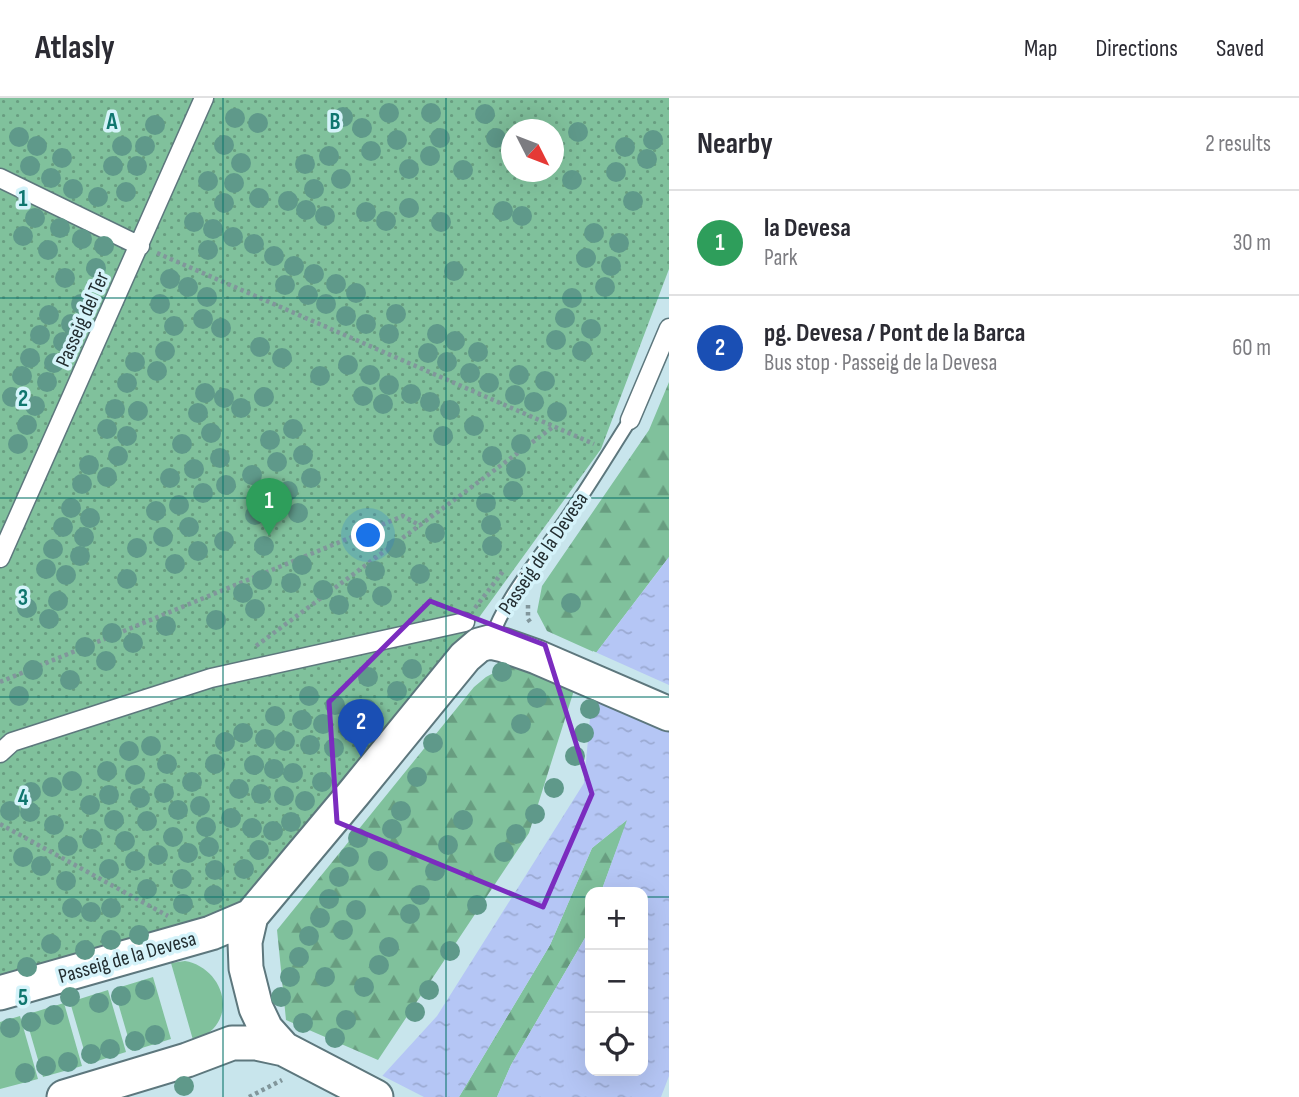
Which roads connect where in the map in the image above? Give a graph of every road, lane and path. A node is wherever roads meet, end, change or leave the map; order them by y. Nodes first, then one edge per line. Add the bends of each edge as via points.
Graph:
1 (204, 98) edge
2 (0, 178) edge
3 (140, 246) junction
4 (669, 328) edge
5 (630, 420) joint
6 (554, 427) junction
7 (610, 452) junction
8 (421, 526) junction
9 (0, 558) edge
10 (478, 632) junction
11 (255, 646) dead end
12 (0, 682) edge
13 (669, 714) edge
14 (0, 753) edge
15 (0, 824) edge
16 (168, 916) dead end
17 (251, 916) junction
18 (0, 993) edge
19 (299, 1064) junction
20 (64, 1097) edge
21 (249, 1097) edge
22 (376, 1097) edge

1 - 3 street, Passeig del Ter
2 - 3 street
3 - 6 path
3 - 9 street, Passeig del Ter
4 - 5 street, Passeig de la Devesa
5 - 7 lane, Passeig de la Devesa
6 - 7 path
6 - 8 path
7 - 10 lane, Passeig de la Devesa via 496,623
8 - 11 path
8 - 12 path via 403,516
10 - 13 main road
10 - 14 street via 211,678 12,742
10 - 17 main road, Passeig de la Devesa via 479,645
15 - 16 path
17 - 18 main road, Passeig de la Devesa via 211,933
17 - 19 main road via 246,968 256,1008 266,1029
19 - 20 main road via 256,1044 232,1043
19 - 21 path
19 - 22 main road

